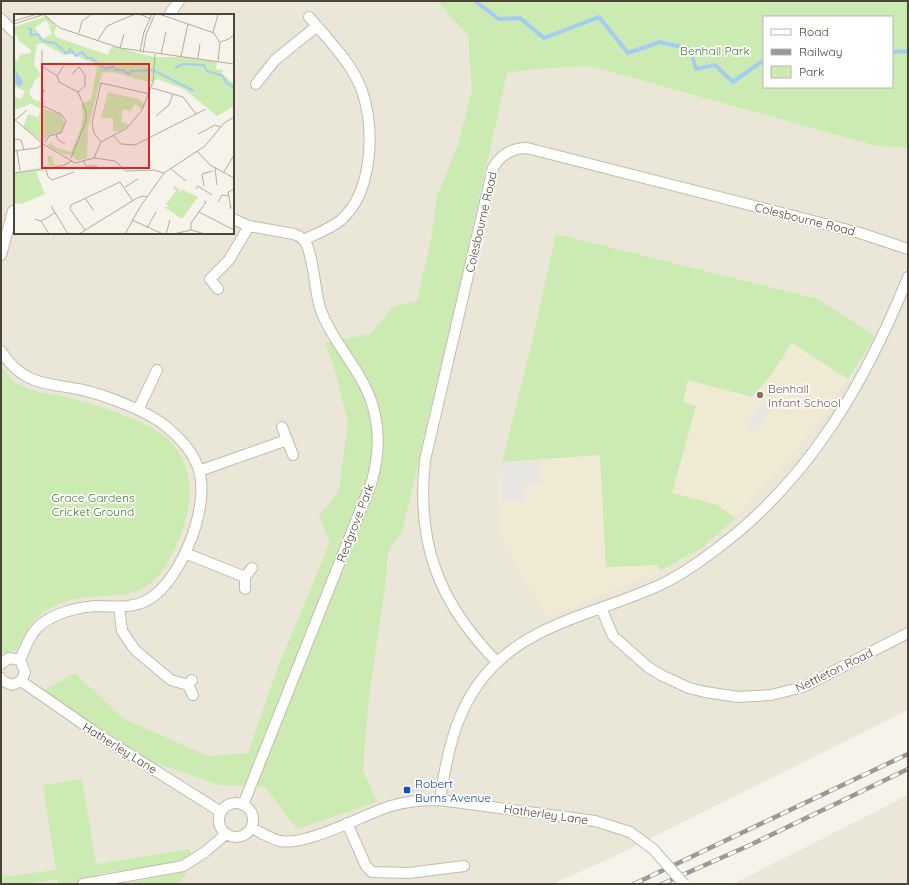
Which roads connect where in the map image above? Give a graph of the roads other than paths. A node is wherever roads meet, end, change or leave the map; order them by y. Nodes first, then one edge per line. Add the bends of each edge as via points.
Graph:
1 (179, 1) edge
2 (170, 14) edge
3 (309, 17) dead end
4 (1, 19) edge
5 (316, 26) junction
6 (14, 32) edge
7 (256, 84) dead end
8 (13, 211) dead end
9 (234, 219) edge
10 (249, 226) junction
11 (304, 240) junction
12 (908, 249) edge
13 (1, 255) edge
14 (908, 277) edge
15 (218, 289) dead end
16 (1, 351) edge
17 (157, 370) dead end
18 (138, 410) junction
19 (282, 427) dead end
20 (287, 440) junction
21 (293, 455) dead end
22 (199, 471) junction
23 (185, 554) junction
24 (252, 568) dead end
25 (245, 577) junction
26 (245, 589) dead end
27 (119, 607) junction
28 (601, 608) junction
29 (908, 633) edge
30 (20, 660) junction
31 (497, 662) junction
32 (1, 664) edge
33 (2, 681) edge
34 (21, 681) junction
35 (193, 695) dead end
36 (440, 800) junction
37 (243, 805) junction
38 (221, 812) junction
39 (347, 823) junction
40 (252, 828) junction
41 (226, 834) junction
42 (464, 866) dead end
43 (83, 884) edge
44 (684, 884) edge

1 - 2 street
3 - 5 street
4 - 6 street
5 - 7 street via 275,60
5 - 11 street via 342,58 362,90 368,120 368,154 365,181 353,206 334,225
8 - 13 street
9 - 10 street
10 - 11 street via 294,234
10 - 15 street via 229,260 210,280
11 - 37 street, Redgrove Park via 326,323 359,373 371,400 377,429 377,455 372,481
12 - 31 street, Colesbourne Road via 860,233 527,148 512,150 500,158 493,168 425,460 423,503 428,545 442,586 468,631
14 - 28 street via 881,340 852,394 818,445 782,490 750,523 700,561 660,585
16 - 18 street via 13,367 32,380 85,391
17 - 18 street
18 - 22 street via 162,422 177,436 187,448
19 - 20 street
20 - 21 street
20 - 22 street
22 - 23 street via 199,510
23 - 25 street
23 - 27 street via 160,591 137,605
24 - 25 street
25 - 26 street
27 - 30 street via 88,607 55,616 36,629
27 - 35 street via 122,631 135,650 171,680 190,682
28 - 29 street, Nettleton Road via 613,636 648,667 689,688 738,697 771,695 803,687
28 - 31 street via 538,633
30 - 32 street via 9,658
30 - 34 street via 25,672
31 - 36 street via 476,688 460,717 448,756
33 - 34 street via 12,685
34 - 38 street, Hatherley Lane via 99,735
36 - 39 street, Hatherley Lane via 414,800
36 - 44 street, Hatherley Lane, bridge via 594,821 630,832 653,849
37 - 38 street via 231,804
37 - 40 street via 250,810 254,819
38 - 41 street via 220,824
39 - 40 street, Hatherley Lane via 294,841 279,841
39 - 42 street via 366,866 372,872 409,873
40 - 41 street via 240,837
41 - 43 street via 183,866

